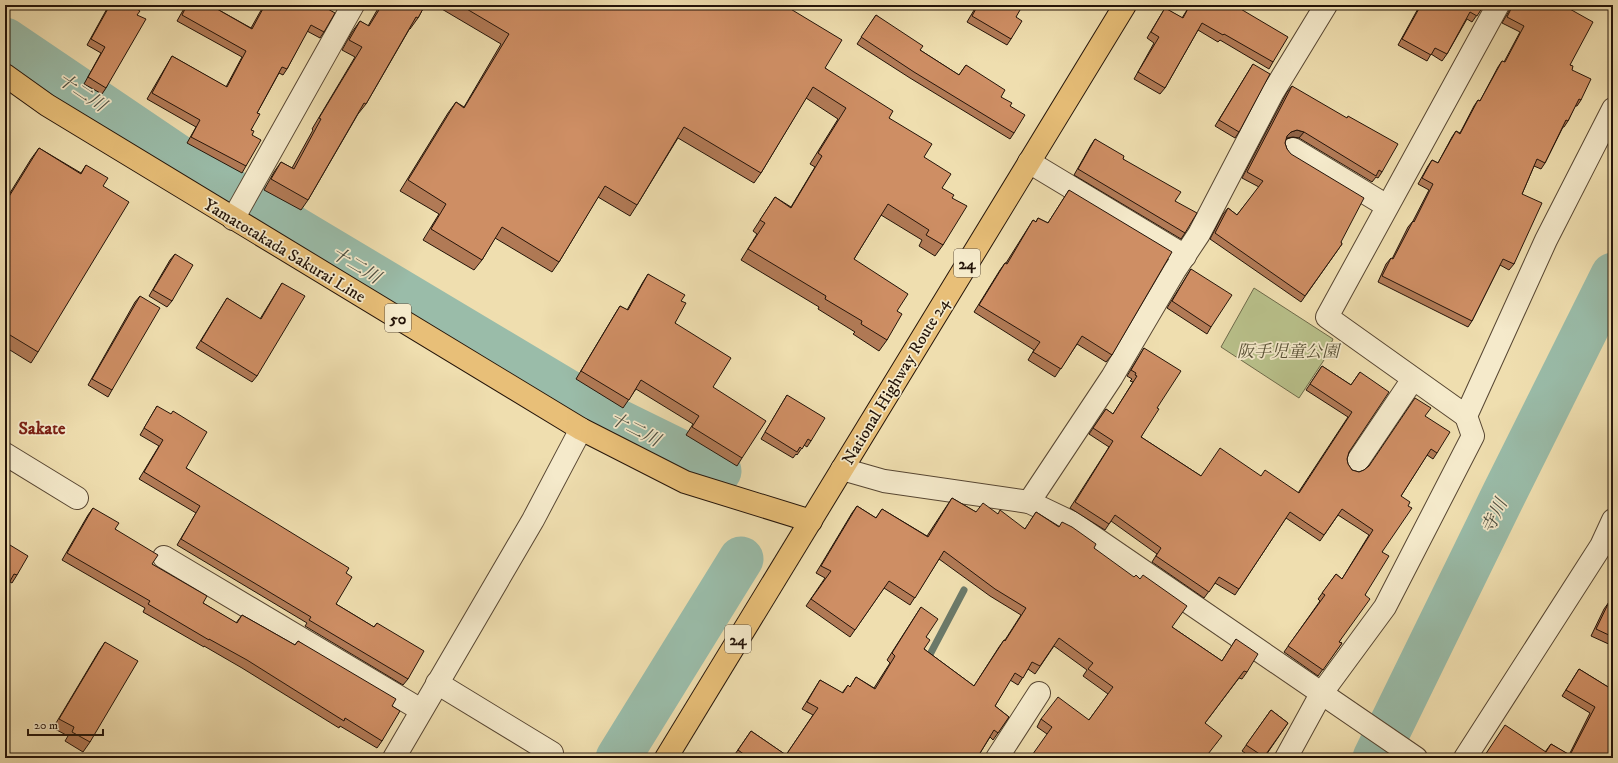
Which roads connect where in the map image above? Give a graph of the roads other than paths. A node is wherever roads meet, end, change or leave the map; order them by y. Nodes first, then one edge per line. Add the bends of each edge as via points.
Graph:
1 (353, 5) edge
2 (1125, 5) edge
3 (1326, 5) edge
4 (1498, 5) edge
5 (5, 75) edge
6 (1613, 109) edge
7 (1293, 149) dead end
8 (1029, 162) junction
9 (1387, 206) junction
10 (233, 219) junction
11 (1185, 256) junction
12 (1413, 378) junction
13 (1466, 416) junction
14 (581, 429) junction
15 (5, 454) edge
16 (1355, 465) dead end
17 (842, 469) junction
18 (77, 498) dead end
19 (1029, 502) junction
20 (1613, 520) edge
21 (810, 521) junction
22 (164, 557) dead end
23 (438, 683) junction
24 (1039, 693) dead end
25 (1324, 696) junction
26 (421, 710) junction
27 (552, 753) dead end
28 (394, 758) edge
29 (666, 758) edge
30 (997, 758) edge
31 (1286, 758) edge
32 (1416, 758) edge
33 (1465, 758) edge

1 - 10 street
2 - 8 main road, National Highway Route 24 / 24
3 - 11 street via 1273,92
4 - 9 street
5 - 10 main road, Yamatotakada Sakurai Line / 50 via 47,105
6 - 13 street via 1546,240
7 - 9 street
8 - 11 street
8 - 17 main road, National Highway Route 24 / 24
9 - 12 street via 1327,316
10 - 14 main road, Yamatotakada Sakurai Line / 50
11 - 19 street via 1112,377
12 - 13 street
12 - 16 street
13 - 25 street via 1474,436 1385,608
14 - 21 main road, Yamatotakada Sakurai Line / 50 via 685,482
14 - 23 street via 533,520
15 - 18 street
17 - 19 street via 884,481
17 - 21 main road, National Highway Route 24 / 24
19 - 25 street via 1073,524
20 - 33 street via 1601,546
21 - 29 main road, National Highway Route 24 / 24
22 - 26 street
23 - 26 street
23 - 27 street
24 - 30 street
25 - 31 street
25 - 32 street
26 - 28 street

